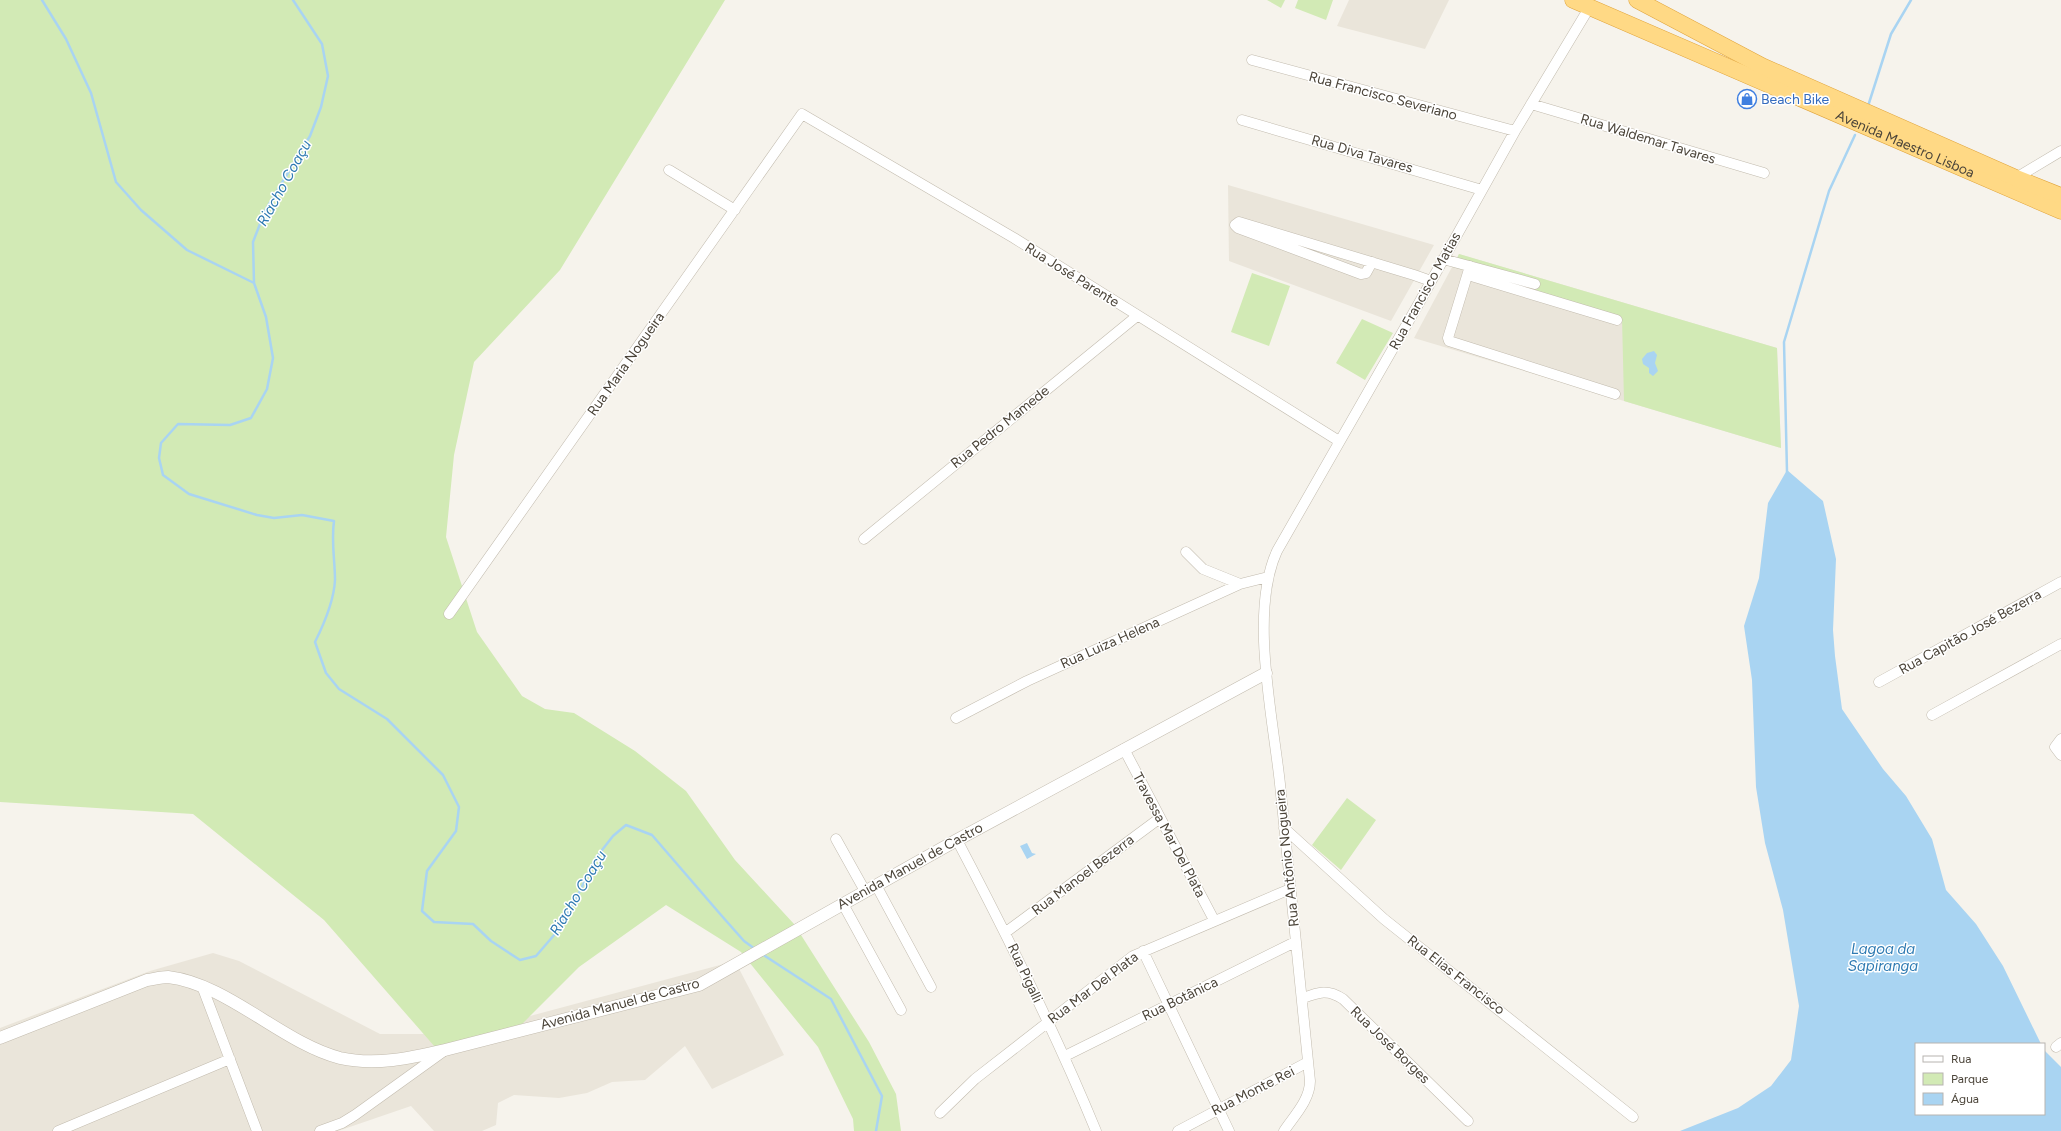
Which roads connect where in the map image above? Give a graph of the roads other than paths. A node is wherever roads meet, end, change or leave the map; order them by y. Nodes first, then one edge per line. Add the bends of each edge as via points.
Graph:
1 (1573, 0) edge
2 (1637, 0) edge
3 (1655, 4) edge
4 (1589, 8) junction
5 (1252, 60) dead end
6 (1531, 104) junction
7 (802, 114) joint
8 (1242, 120) dead end
9 (1515, 131) junction
10 (2061, 150) edge
11 (669, 170) dead end
12 (1764, 173) dead end
13 (2016, 178) junction
14 (1482, 190) junction
15 (2061, 196) edge
16 (735, 210) junction
17 (2061, 211) edge
18 (1444, 259) junction
19 (1372, 262) junction
20 (1469, 270) junction
21 (1431, 281) junction
22 (1535, 284) dead end
23 (1137, 316) junction
24 (1617, 320) dead end
25 (1615, 394) dead end
26 (1339, 441) junction
27 (864, 539) dead end
28 (1186, 552) dead end
29 (1268, 577) junction
30 (2061, 582) edge
31 (1240, 584) junction
32 (448, 614) dead end
33 (2061, 644) edge
34 (1266, 673) junction
35 (1879, 682) dead end
36 (1932, 715) dead end
37 (956, 718) dead end
38 (2061, 739) edge
39 (1124, 749) junction
40 (2061, 755) edge
41 (1160, 818) junction
42 (1284, 828) junction
43 (836, 839) dead end
44 (957, 840) junction
45 (876, 885) junction
46 (1290, 889) junction
47 (865, 891) junction
48 (843, 904) junction
49 (1214, 920) junction
50 (1006, 932) junction
51 (1295, 942) junction
52 (1143, 951) junction
53 (202, 986) junction
54 (931, 987) dead end
55 (1303, 998) junction
56 (1170, 1004) junction
57 (901, 1010) dead end
58 (1048, 1021) junction
59 (0, 1038) edge
60 (445, 1050) junction
61 (1065, 1056) junction
62 (230, 1060) junction
63 (1308, 1062) junction
64 (1218, 1109) junction
65 (940, 1113) dead end
66 (1633, 1117) dead end
67 (1468, 1121) dead end
68 (58, 1131) edge
69 (257, 1131) edge
70 (320, 1131) edge
71 (1096, 1131) edge
72 (1178, 1131) edge
73 (1229, 1131) edge
74 (1284, 1131) edge

1 - 4 highway, Avenida Maestro Lisboa
2 - 3 highway, Avenida Maestro Lisboa
3 - 13 highway, Avenida Maestro Lisboa via 1762,66
4 - 6 street, Rua Francisco Matias
4 - 17 highway, Avenida Maestro Lisboa via 1706,56
5 - 9 street, Rua Francisco Severiano
6 - 9 street, Rua Francisco Matias
6 - 12 street, Rua Waldemar Tavares
7 - 16 street, Rua Maria Nogueira
7 - 23 street, Rua José Parente via 1014,238
8 - 14 street, Rua Diva Tavares
9 - 14 street, Rua Francisco Matias
10 - 13 street
11 - 16 street
13 - 15 highway, Avenida Maestro Lisboa
14 - 18 street, Rua Francisco Matias
16 - 32 street, Rua Maria Nogueira
18 - 20 street
18 - 21 street, Rua Francisco Matias
19 - 19 street via 1239,222 1236,225 1238,228 1361,274 1366,273
19 - 21 street
20 - 22 street
20 - 24 street
20 - 25 street via 1449,341
21 - 26 street, Rua Francisco Matias
23 - 26 street, Rua José Parente
23 - 27 street, Rua Pedro Mamede
26 - 29 street, Rua Francisco Matias via 1277,551
28 - 31 street via 1203,568
29 - 31 street, Rua Luiza Helena
29 - 34 street, Rua Antônio Nogueira via 1264,608
30 - 35 street, Rua Capitão José Bezerra
31 - 37 street, Rua Luiza Helena via 1027,681
33 - 36 street
34 - 39 street, Avenida Manuel de Castro
34 - 42 street, Rua Antônio Nogueira
38 - 40 street via 2055,747
39 - 41 street, Travessa Mar Del Plata
39 - 44 street, Avenida Manuel de Castro
41 - 49 street, Travessa Mar Del Plata
41 - 50 street, Rua Manoel Bezerra
42 - 46 street, Rua Antônio Nogueira
42 - 66 street, Rua Elias Francisco via 1384,919
43 - 47 street
44 - 45 street, Avenida Manuel de Castro
44 - 50 street, Rua Pigalli
45 - 47 street, Avenida Manuel de Castro
45 - 54 street
46 - 49 street, Rua Mar Del Plata
46 - 51 street, Rua Antônio Nogueira
47 - 48 street, Avenida Manuel de Castro
48 - 57 street
48 - 60 street, Avenida Manuel de Castro via 699,985
49 - 52 street, Rua Mar Del Plata
50 - 58 street, Rua Pigalli
51 - 55 street, Rua Antônio Nogueira
51 - 56 street, Rua Botânica
52 - 56 street
52 - 58 street, Rua Mar Del Plata via 1124,962
53 - 59 street, Avenida Manuel de Castro via 167,977 147,980
53 - 60 street, Avenida Manuel de Castro via 309,1045 340,1058 382,1061
53 - 62 street
55 - 63 street, Rua Antônio Nogueira
55 - 67 street, Rua José Borges via 1322,991 1334,993 1343,999
56 - 61 street, Rua Botânica
56 - 64 street
58 - 61 street, Rua Pigalli
58 - 65 street, Rua Mar Del Plata via 975,1080
60 - 70 street via 355,1115
61 - 71 street, Rua Pigalli
62 - 68 street
62 - 69 street
63 - 64 street, Rua Monte Rei
63 - 74 street, Rua Antônio Nogueira via 1309,1093
64 - 72 street, Rua Monte Rei
64 - 73 street

